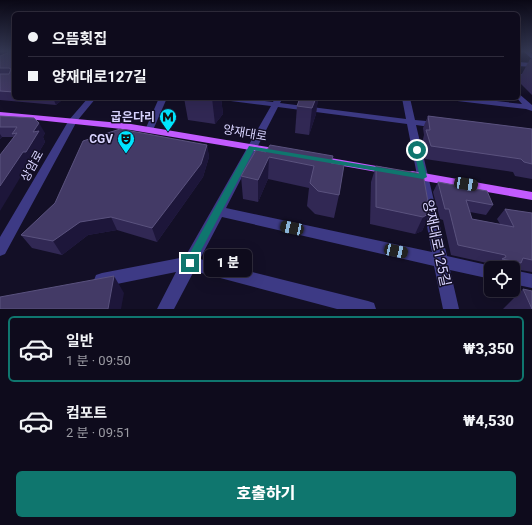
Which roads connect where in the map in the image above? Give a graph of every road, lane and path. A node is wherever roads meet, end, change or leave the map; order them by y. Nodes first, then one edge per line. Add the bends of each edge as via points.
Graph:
1 (520, 76) edge
2 (532, 78) edge
3 (520, 97) edge
4 (90, 100) edge
5 (163, 100) edge
6 (250, 100) edge
7 (406, 100) edge
8 (488, 100) edge
9 (277, 102) edge
10 (531, 108) edge
11 (0, 114) edge
12 (73, 120) junction
13 (411, 122) junction
14 (449, 127) edge
15 (149, 130) junction
16 (252, 148) junction
17 (291, 154) edge
18 (306, 157) edge
19 (423, 177) junction
20 (532, 196) edge
21 (218, 211) junction
22 (0, 250) edge
23 (441, 261) junction
24 (190, 263) junction
25 (484, 270) edge
26 (520, 278) edge
27 (532, 281) edge
28 (91, 282) edge
29 (165, 309) edge
30 (368, 309) edge
31 (451, 309) edge

1 - 2 street
3 - 10 street
4 - 12 street, 상암로
5 - 15 street
6 - 9 street
7 - 13 street, 양재대로125길
8 - 10 street
9 - 13 street
9 - 16 street
11 - 12 main road, 양재대로
12 - 15 main road, 양재대로
12 - 22 street, 상암로
13 - 14 street
13 - 19 street, 양재대로125길
15 - 16 main road, 양재대로
16 - 17 main road, 양재대로
16 - 21 street
18 - 19 main road
19 - 20 main road
19 - 23 street, 양재대로125길
21 - 23 street
21 - 24 street
23 - 25 street
23 - 31 street, 양재대로125길
24 - 28 street
24 - 29 street
24 - 30 street
26 - 27 street

